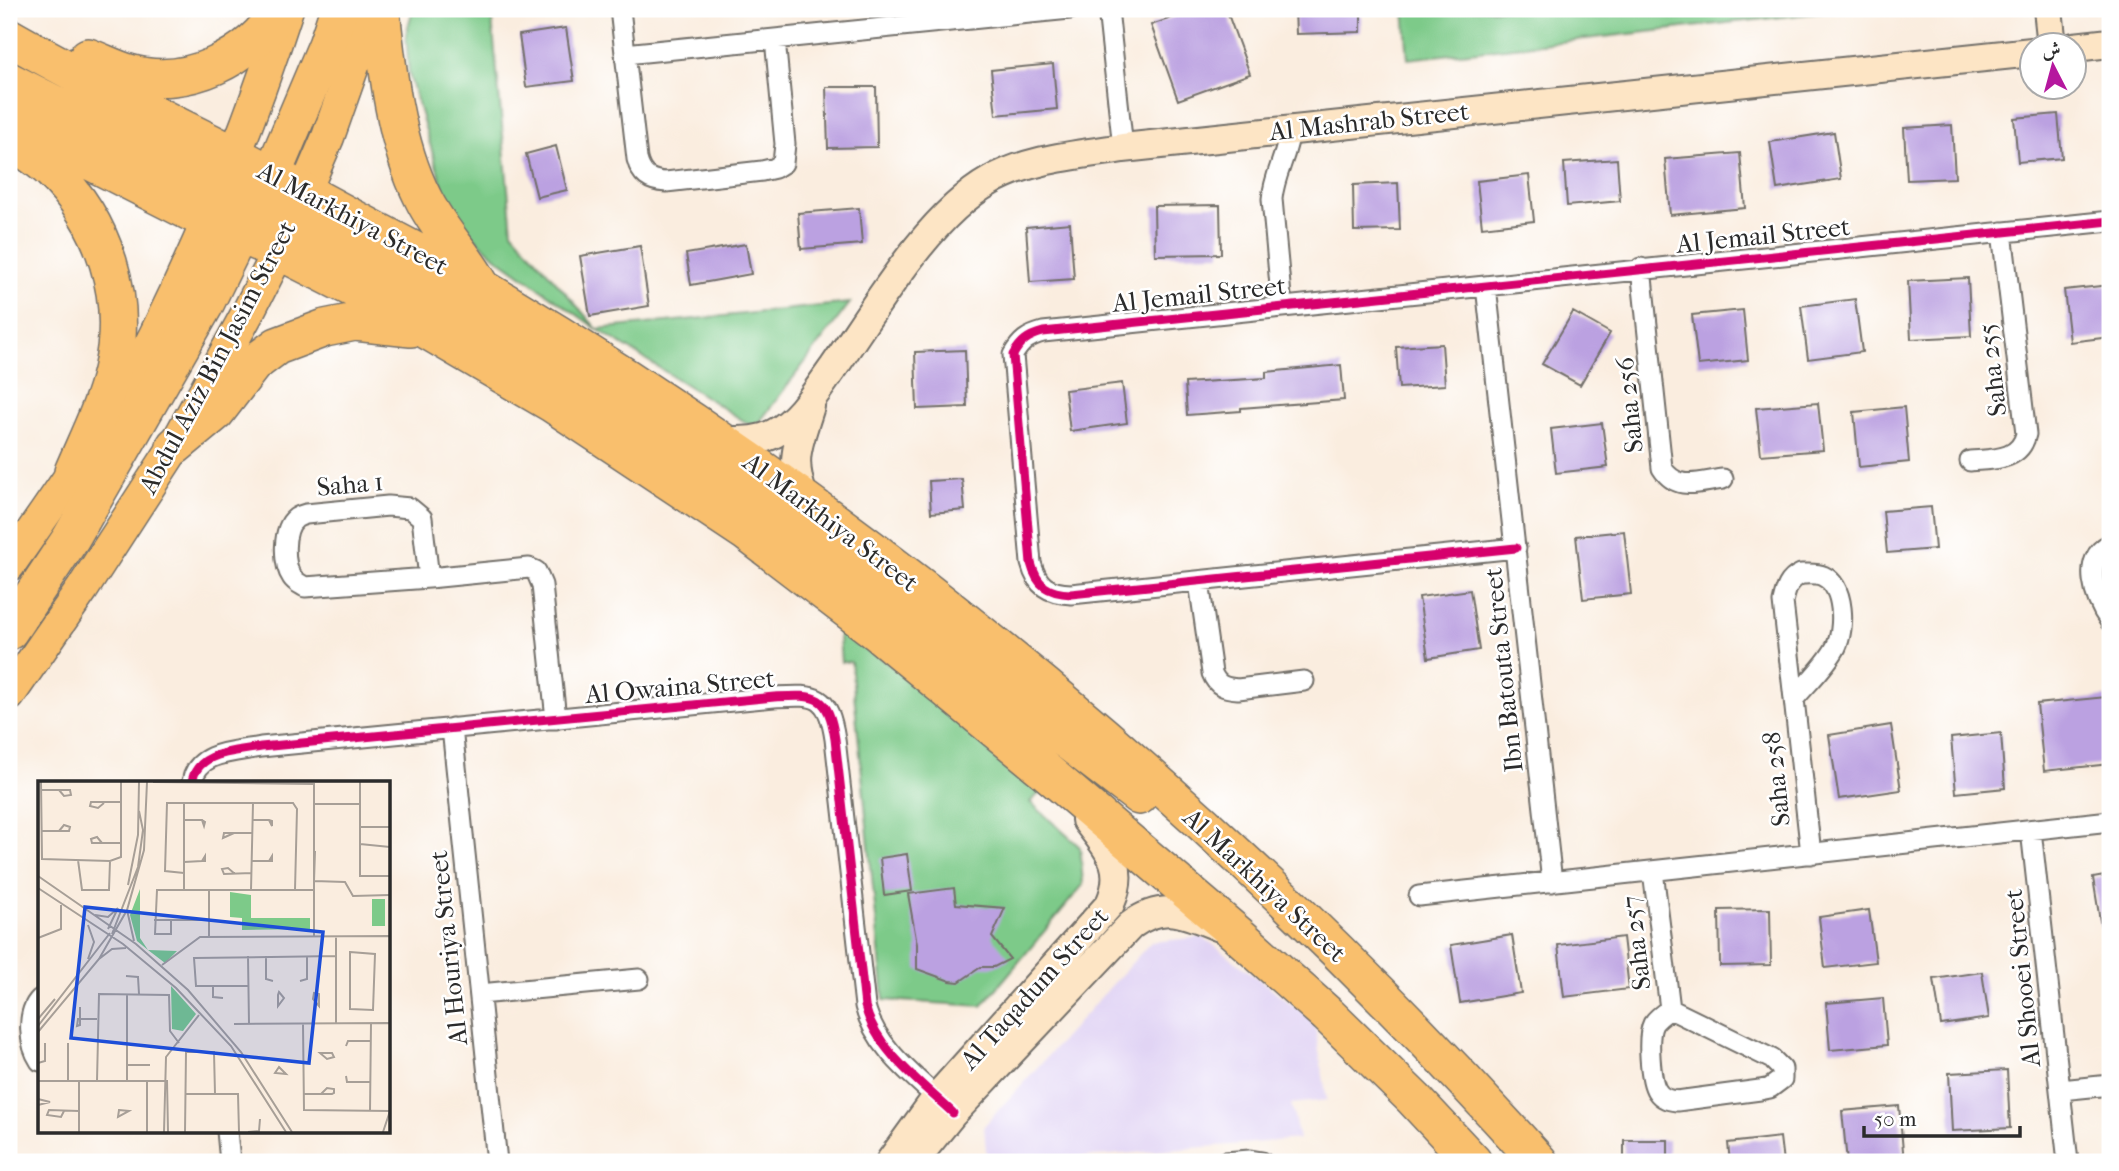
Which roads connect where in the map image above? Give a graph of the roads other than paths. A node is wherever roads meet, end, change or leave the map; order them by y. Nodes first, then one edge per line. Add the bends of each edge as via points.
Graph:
1 (281, 9) edge
2 (287, 9) edge
3 (340, 9) edge
4 (373, 9) edge
5 (381, 9) edge
6 (620, 9) edge
7 (1070, 9) edge
8 (1108, 9) edge
9 (2048, 9) edge
10 (2050, 32) edge
11 (775, 38) junction
12 (19, 43) edge
13 (2110, 43) edge
14 (2088, 45) edge
15 (2018, 53) edge
16 (625, 54) junction
17 (9, 81) edge
18 (9, 120) edge
19 (1290, 129) junction
20 (9, 139) edge
21 (1123, 148) junction
22 (235, 156) junction
23 (259, 210) junction
24 (2110, 221) edge
25 (2002, 232) junction
26 (1641, 268) junction
27 (1486, 286) junction
28 (482, 288) junction
29 (1282, 307) junction
30 (426, 330) junction
31 (813, 397) junction
32 (723, 441) junction
33 (175, 446) junction
34 (1970, 461) dead end
35 (74, 472) junction
36 (1723, 479) dead end
37 (804, 499) junction
38 (2110, 544) edge
39 (1516, 548) junction
40 (9, 565) edge
41 (429, 578) junction
42 (1199, 582) junction
43 (2102, 588) edge
44 (2110, 621) edge
45 (9, 631) edge
46 (1304, 681) dead end
47 (9, 695) edge
48 (1794, 699) junction
49 (556, 719) junction
50 (452, 728) junction
51 (1048, 773) junction
52 (194, 776) edge
53 (2110, 821) edge
54 (2031, 830) junction
55 (1215, 835) junction
56 (1811, 854) junction
57 (1653, 871) junction
58 (1552, 882) junction
59 (1419, 896) dead end
60 (1236, 933) junction
61 (639, 979) dead end
62 (480, 994) junction
63 (38, 1001) edge
64 (1670, 1009) junction
65 (38, 1056) edge
66 (2110, 1084) edge
67 (2061, 1090) junction
68 (945, 1105) junction
69 (227, 1132) edge
70 (230, 1162) edge
71 (497, 1162) edge
72 (890, 1162) edge
73 (913, 1162) edge
74 (1225, 1162) edge
75 (1262, 1162) edge
76 (1474, 1162) edge
77 (1538, 1162) edge
78 (2068, 1162) edge

1 - 12 highway via 231,59 177,76 131,74 76,53
2 - 22 main road
3 - 23 highway
4 - 23 main road via 337,112
5 - 28 highway via 390,80 411,169 422,198
6 - 16 street
7 - 11 street
8 - 21 street
9 - 10 street
11 - 16 street
11 - 16 street via 783,163 775,168 666,182 653,181 639,169
12 - 22 highway, Al Markhiya Street
13 - 14 street
15 - 19 street, Al Mashrab Street
17 - 23 highway
18 - 23 highway, Al Markhiya Street
19 - 21 street, Al Mashrab Street
19 - 29 street, Al Jemail Street via 1272,199
20 - 35 highway via 50,169 80,203 101,242 114,285 117,328 112,372
21 - 31 street, Al Mashrab Street via 1017,169 967,198 919,247
22 - 23 highway, Al Markhiya Street
23 - 28 highway, Al Markhiya Street
23 - 30 highway, Al Markhiya Street via 372,298
23 - 33 main road, Abdul Aziz Bin Jasim Street
23 - 35 main road via 156,334
23 - 45 highway via 71,538
23 - 55 highway via 453,307 627,415 784,523 1162,814
24 - 25 street, Al Jemail Street
25 - 26 street, Al Jemail Street
25 - 34 street, Saha 255 via 2026,434 2021,448 2007,457
26 - 27 street, Al Jemail Street
26 - 36 street, Saha 256 via 1662,468 1669,479 1680,484
27 - 29 street, Al Jemail Street
27 - 39 street, Ibn Batouta Street
28 - 32 highway, Al Markhiya Street
29 - 42 street, Al Jemail Street via 1043,332 1029,335 1013,355 1031,564 1043,588 1071,594
30 - 33 highway via 355,323 325,328 277,346 253,364 216,412
30 - 51 highway, Al Markhiya Street via 553,404 746,532 877,632
31 - 32 street, Al Mashrab Street via 790,424 772,435
31 - 37 street, Al Mashrab Street via 795,464
32 - 37 highway, Al Markhiya Street
33 - 47 main road, Abdul Aziz Bin Jasim Street
35 - 40 main road
37 - 55 highway, Al Markhiya Street via 1076,712
38 - 43 street via 2097,555 2093,567
39 - 42 street, Al Jemail Street
39 - 58 street, Ibn Batouta Street
41 - 41 street, Saha 1 via 305,587 290,574 287,564 289,527 306,514 410,508 422,518
41 - 49 street, Saha 1 via 529,568 537,571
42 - 46 street via 1215,681 1238,689
43 - 44 street via 2100,606
48 - 48 street, Saha 258 via 1783,615 1786,588 1801,573 1824,576 1839,597 1841,633 1835,649
48 - 56 street, Saha 258
49 - 50 street, Al Owaina Street
49 - 68 street, Al Owaina Street via 774,697 802,696 822,702 835,739 868,1021 880,1040
50 - 52 street, Al Owaina Street via 212,756 202,761
50 - 62 street, Al Houriya Street
51 - 60 highway, Al Markhiya Street
51 - 68 street, Al Taqadum Street via 1113,854 1115,894
53 - 54 street
54 - 56 street
54 - 67 street, Al Shooei Street
55 - 77 highway, Al Markhiya Street via 1412,1025
56 - 57 street
57 - 58 street
57 - 64 street, Saha 257
58 - 59 street
60 - 68 street, Al Taqadum Street via 1186,913 1160,911 1142,917
60 - 76 highway, Al Markhiya Street via 1347,1033
61 - 62 street
62 - 71 street, Al Houriya Street
63 - 65 street via 31,1015
64 - 64 street, Saha 257 via 1772,1059 1782,1069 1782,1079 1760,1090 1667,1100 1654,1086 1649,1041 1654,1023
66 - 67 street
67 - 78 street, Al Shooei Street
68 - 72 street, Al Taqadum Street
68 - 73 street, Al Taqadum Street
69 - 70 street
74 - 75 street

